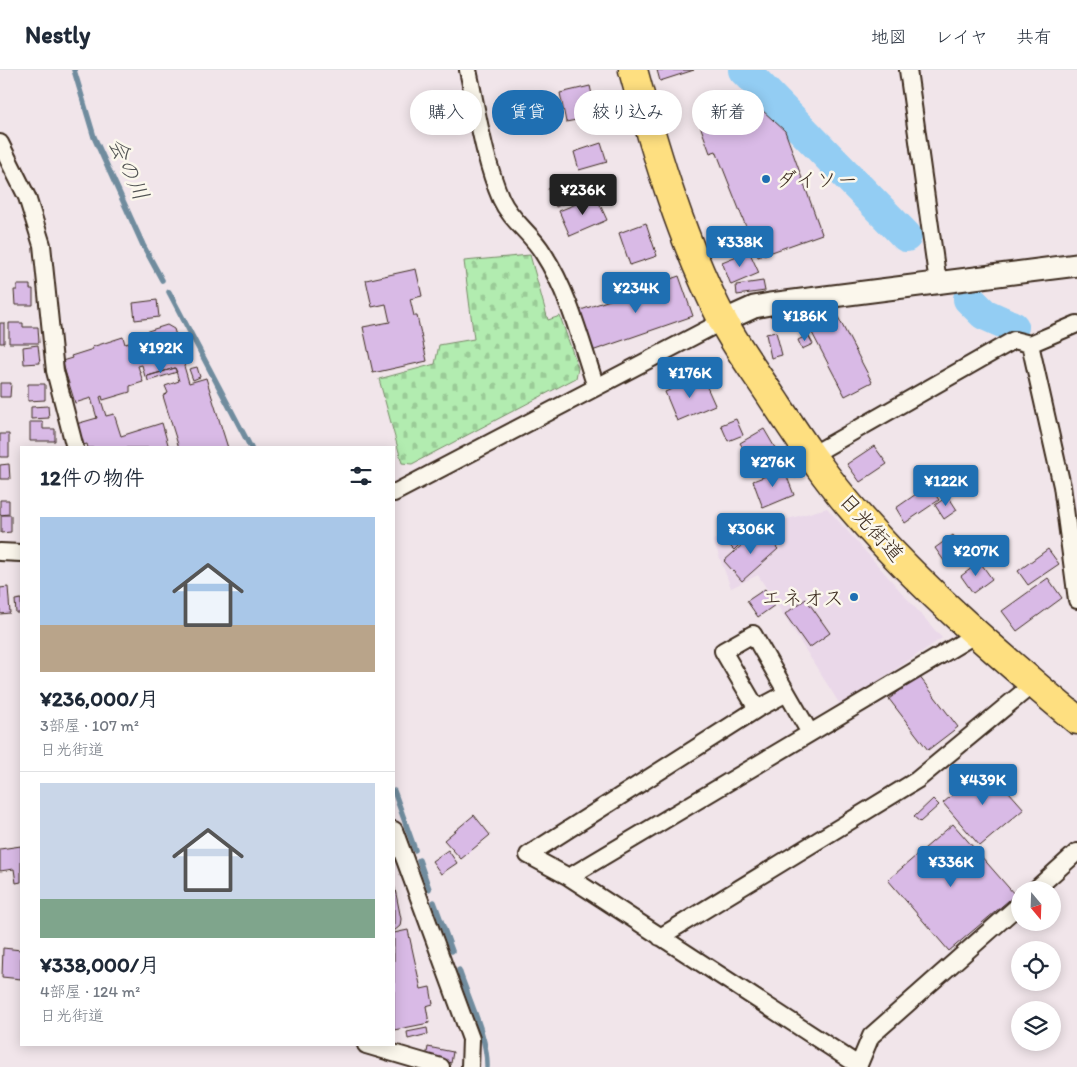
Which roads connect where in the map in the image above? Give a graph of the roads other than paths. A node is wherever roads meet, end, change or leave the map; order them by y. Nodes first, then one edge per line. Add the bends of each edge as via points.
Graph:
1 (468, 70) edge
2 (634, 70) edge
3 (908, 70) edge
4 (0, 143) edge
5 (1077, 265) edge
6 (938, 283) junction
7 (723, 320) junction
8 (1077, 324) edge
9 (1030, 344) junction
10 (596, 387) junction
11 (73, 446) edge
12 (812, 455) junction
13 (395, 493) edge
14 (0, 552) edge
15 (20, 553) edge
16 (1077, 600) edge
17 (978, 633) junction
18 (1033, 684) junction
19 (787, 693) junction
20 (757, 709) junction
21 (1077, 720) edge
22 (810, 733) junction
23 (395, 833) edge
24 (1077, 852) edge
25 (569, 877) junction
26 (1045, 881) edge
27 (1011, 912) edge
28 (660, 937) junction
29 (369, 1046) edge
30 (858, 1066) edge
31 (441, 1067) edge
32 (470, 1067) edge

1 - 10 street via 500,198 518,226 542,251 562,286
2 - 7 highway, 日光街道 via 649,129 695,259
3 - 6 street
4 - 11 street via 27,197 42,245 54,371
5 - 6 street
6 - 7 street via 770,304
7 - 10 street
7 - 12 highway, 日光街道 via 745,358
8 - 9 street
9 - 12 street via 1014,340
9 - 16 street via 1062,486
10 - 13 street
12 - 17 highway, 日光街道 via 856,512 930,590
14 - 15 street
17 - 18 highway, 日光街道
17 - 22 street
18 - 21 highway, 日光街道
18 - 28 street via 918,780
19 - 20 street
19 - 20 street via 753,634 723,651
19 - 22 street
20 - 25 street via 528,855
22 - 25 street
23 - 32 street via 471,1039
24 - 26 street
25 - 28 street
27 - 30 street via 871,1036
28 - 30 street
29 - 31 street

